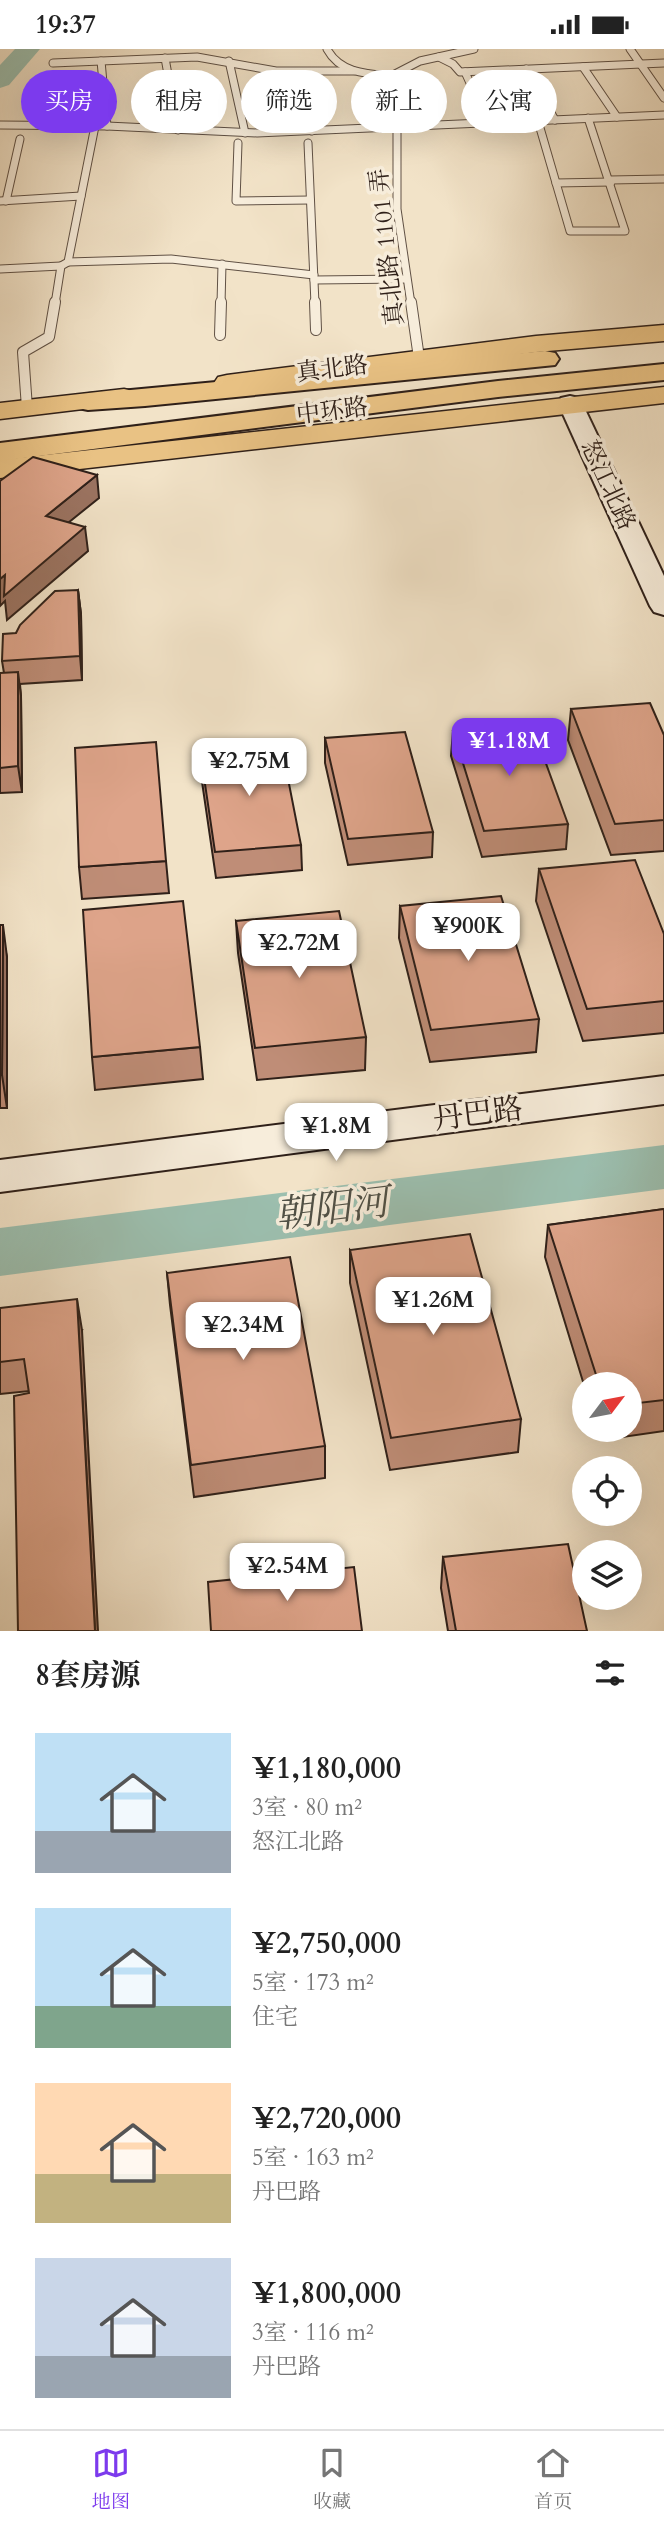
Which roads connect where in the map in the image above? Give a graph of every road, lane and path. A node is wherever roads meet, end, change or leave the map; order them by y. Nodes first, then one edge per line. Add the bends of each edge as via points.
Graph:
1 (156, 49) edge
2 (326, 49) edge
3 (474, 49) edge
4 (629, 49) edge
5 (439, 57) junction
6 (161, 58) junction
7 (101, 61) junction
8 (229, 61) junction
9 (53, 63) dead end
10 (664, 63) edge
11 (640, 64) junction
12 (583, 67) junction
13 (526, 69) joint
14 (102, 70) edge
15 (164, 70) edge
16 (268, 70) edge
17 (352, 70) edge
18 (402, 70) edge
19 (506, 70) edge
20 (461, 72) edge
21 (664, 97) edge
22 (241, 114) edge
23 (664, 115) edge
24 (617, 117) junction
25 (587, 118) junction
26 (557, 120) edge
27 (0, 125) edge
28 (21, 125) edge
29 (94, 133) edge
30 (400, 133) edge
31 (541, 133) edge
32 (20, 139) dead end
33 (238, 143) dead end
34 (308, 143) dead end
35 (664, 179) edge
36 (610, 181) junction
37 (556, 183) junction
38 (81, 197) junction
39 (310, 200) junction
40 (3, 201) edge
41 (65, 264) junction
42 (222, 264) junction
43 (0, 269) edge
44 (314, 278) junction
45 (406, 279) junction
46 (316, 330) dead end
47 (664, 333) edge
48 (220, 335) dead end
49 (664, 351) edge
50 (624, 355) junction
51 (419, 358) junction
52 (664, 372) edge
53 (664, 380) edge
54 (664, 395) edge
55 (88, 401) junction
56 (570, 403) junction
57 (27, 408) junction
58 (0, 411) edge
59 (0, 430) edge
60 (184, 449) junction
61 (0, 452) edge
62 (0, 469) edge
63 (664, 605) edge
64 (664, 1090) edge
65 (0, 1176) edge

1 - 6 lane
2 - 17 lane via 336,62
3 - 5 lane
4 - 11 lane
5 - 18 lane
5 - 20 lane
6 - 7 lane
6 - 8 lane
6 - 15 lane
7 - 9 lane
7 - 14 lane
8 - 16 lane
8 - 22 lane
10 - 11 lane
11 - 12 lane
11 - 21 lane
12 - 13 lane
12 - 24 lane
13 - 19 lane
23 - 24 lane
24 - 25 lane
25 - 26 lane
25 - 36 lane
27 - 28 lane
29 - 38 lane
30 - 45 lane, 真北路 1101 弄 via 396,198
31 - 37 lane
32 - 40 lane
33 - 39 lane via 236,201
34 - 39 lane
35 - 36 lane
36 - 37 lane
36 - 37 lane via 625,230 570,230
38 - 40 lane
38 - 41 lane
39 - 44 lane
41 - 42 lane via 171,258
41 - 43 lane
41 - 57 lane via 49,338 23,352
42 - 44 lane
42 - 48 lane
44 - 45 lane
44 - 46 lane
45 - 51 lane, 真北路 1101 弄
47 - 51 main road, 真北路
49 - 50 highway, 中环路
50 - 55 highway via 467,364
50 - 59 highway, 中环路
51 - 55 main road, 真北路
52 - 61 highway, 中环路
53 - 60 highway via 246,436
54 - 56 main road
55 - 57 main road, 真北路
56 - 60 main road
56 - 63 street, 怒江北路
57 - 58 main road, 真北路
60 - 62 main road
64 - 65 street, 丹巴路

